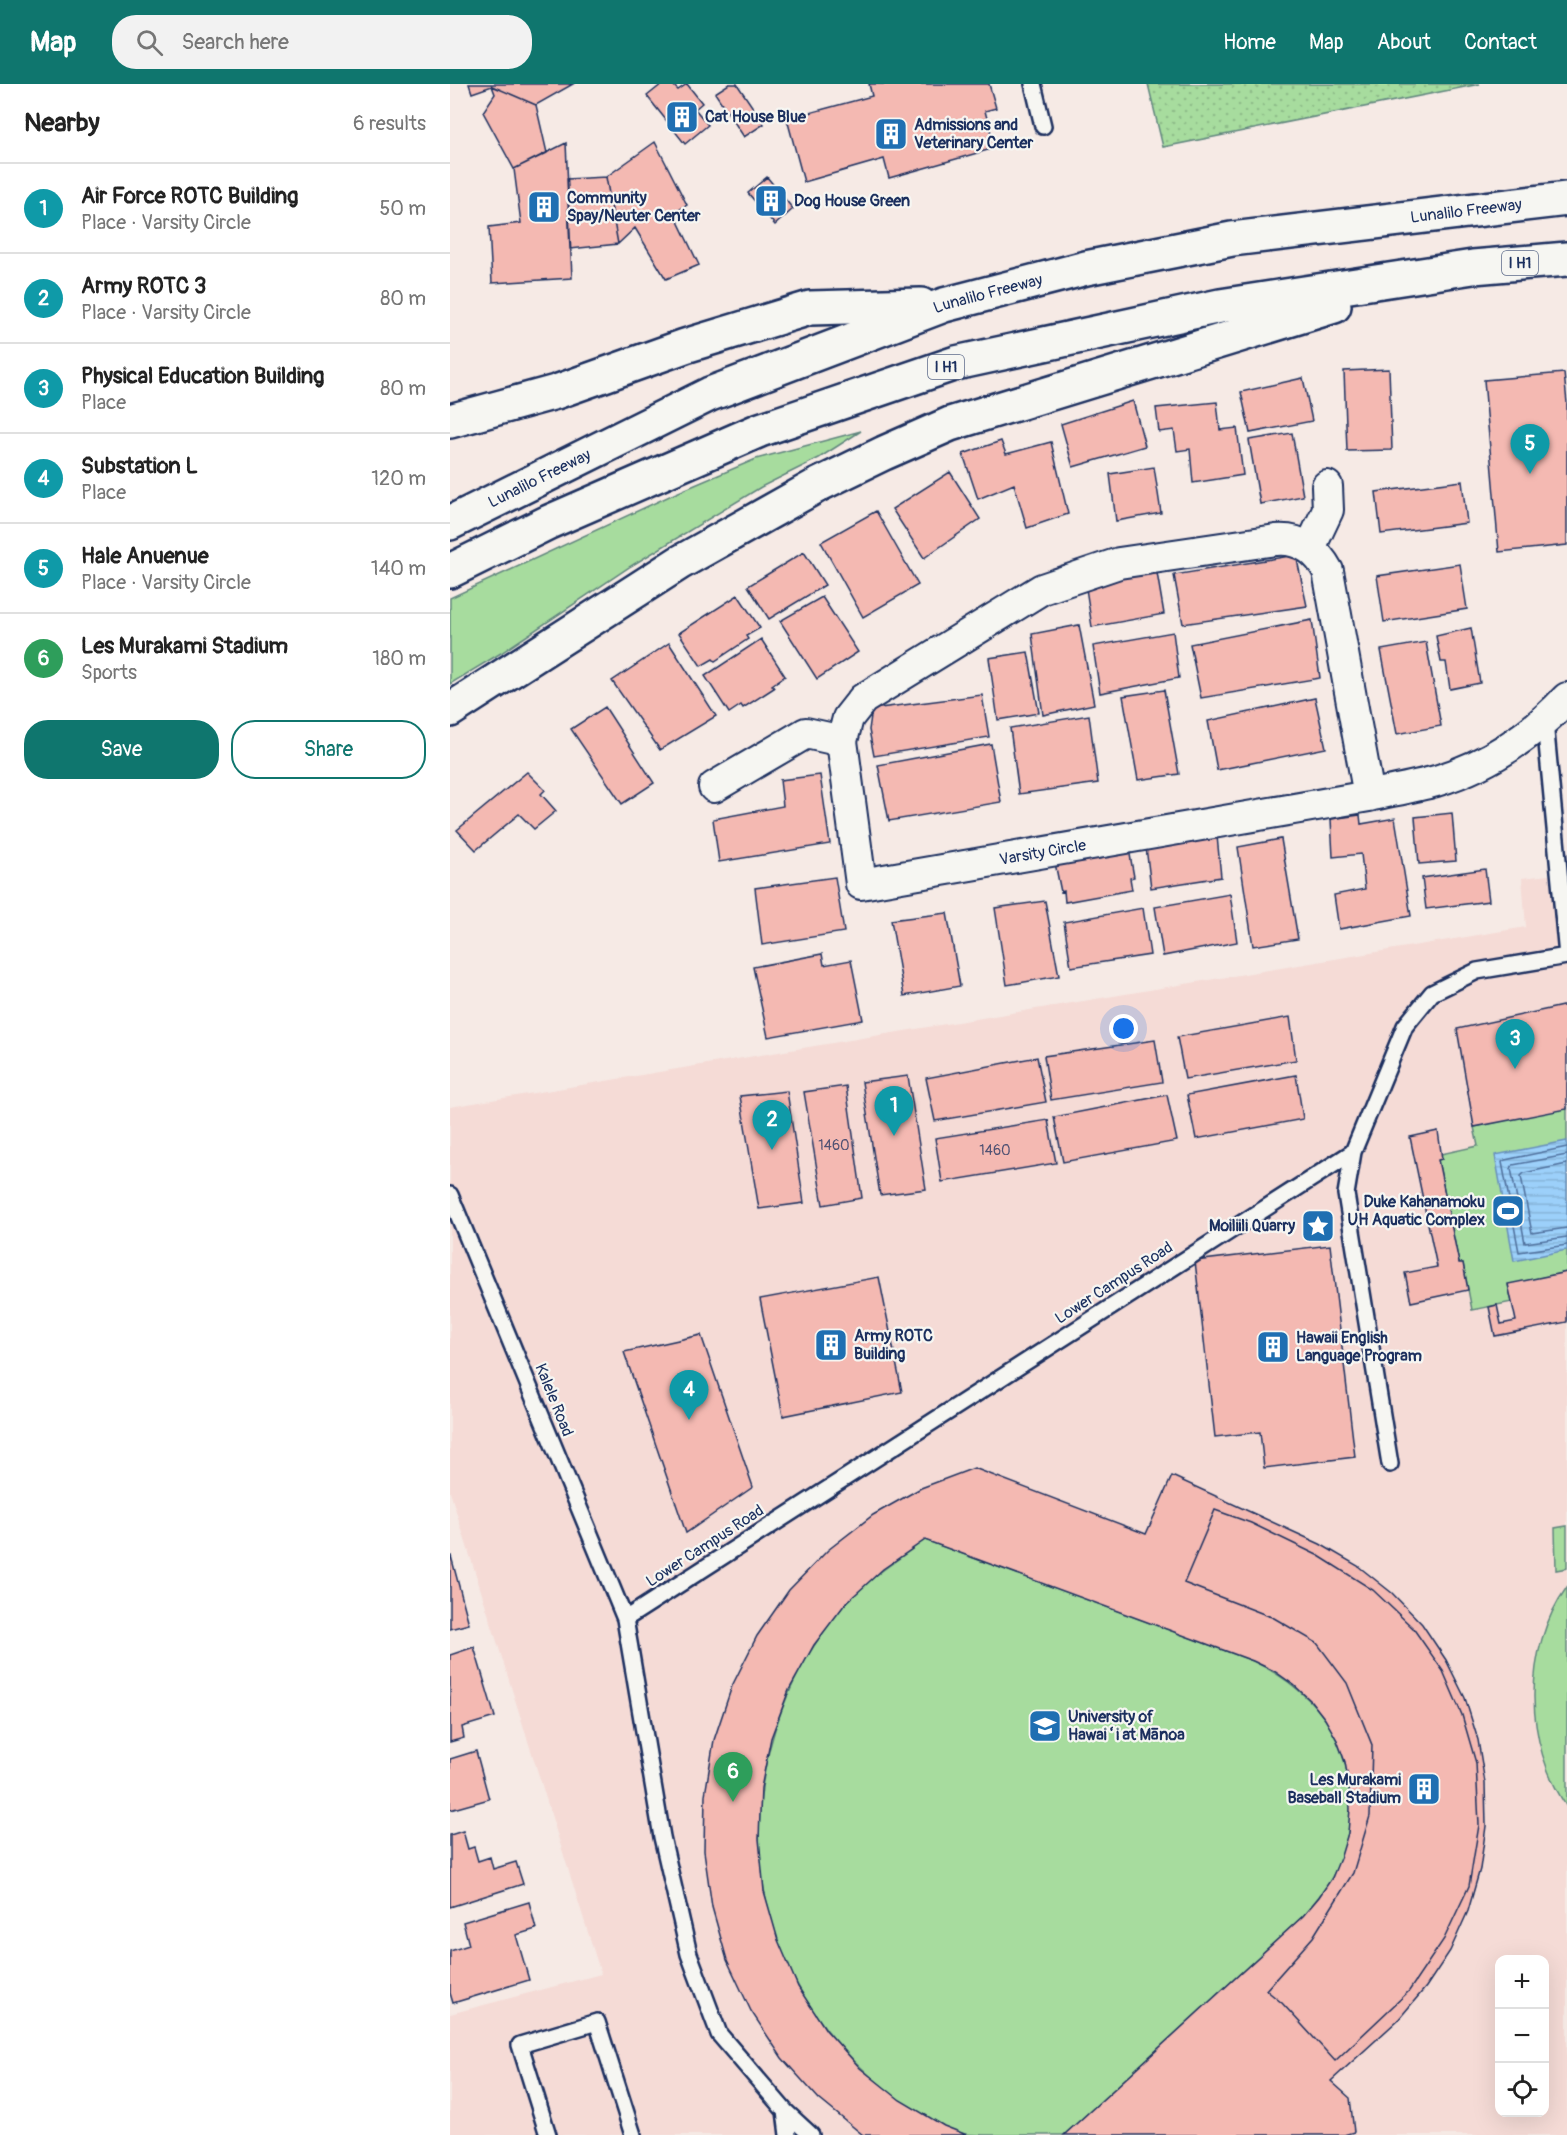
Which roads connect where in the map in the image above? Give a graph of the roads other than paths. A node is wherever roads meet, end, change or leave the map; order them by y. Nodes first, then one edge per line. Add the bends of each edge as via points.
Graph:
1 (1033, 84) edge
2 (1043, 126) dead end
3 (1567, 199) edge
4 (1567, 259) edge
5 (1473, 267) junction
6 (944, 305) junction
7 (450, 421) edge
8 (1327, 486) dead end
9 (450, 523) edge
10 (1310, 548) junction
11 (450, 572) edge
12 (1567, 698) edge
13 (450, 710) edge
14 (1545, 722) junction
15 (842, 741) junction
16 (714, 787) dead end
17 (1369, 796) junction
18 (1567, 956) edge
19 (1353, 1152) junction
20 (450, 1195) edge
21 (1390, 1464) dead end
22 (625, 1619) junction
23 (785, 2111) junction
24 (548, 2135) edge
25 (633, 2135) edge
26 (788, 2135) edge
27 (811, 2135) edge

1 - 2 lane
3 - 6 highway, Lunalilo Freeway via 1232,239 1086,268
4 - 5 highway, I H1
5 - 11 highway, I H1 via 1220,306 956,363 760,430 549,522
5 - 13 highway via 950,424 818,485 748,523
6 - 7 highway via 810,308 685,346 556,392
6 - 9 highway, Lunalilo Freeway via 710,394
8 - 10 street via 1328,510
10 - 15 street, Varsity Circle via 1291,540 1276,540 1119,563 1042,589 863,699 848,718
10 - 17 street via 1328,571
12 - 14 street, Varsity Circle
14 - 17 street, Varsity Circle via 1508,749 1473,767 1436,781
14 - 18 lane
15 - 16 street via 806,733
15 - 17 street, Varsity Circle via 861,884
18 - 19 lane via 1477,971 1432,993 1405,1026
19 - 21 lane via 1346,1194
19 - 22 lane, Lower Campus Road
20 - 22 lane, Kalele Road
22 - 23 lane, Kalele Road via 662,1837 689,1954 719,2034
23 - 26 lane
23 - 27 lane, Kalele Road
24 - 25 lane via 520,2045 597,2022

